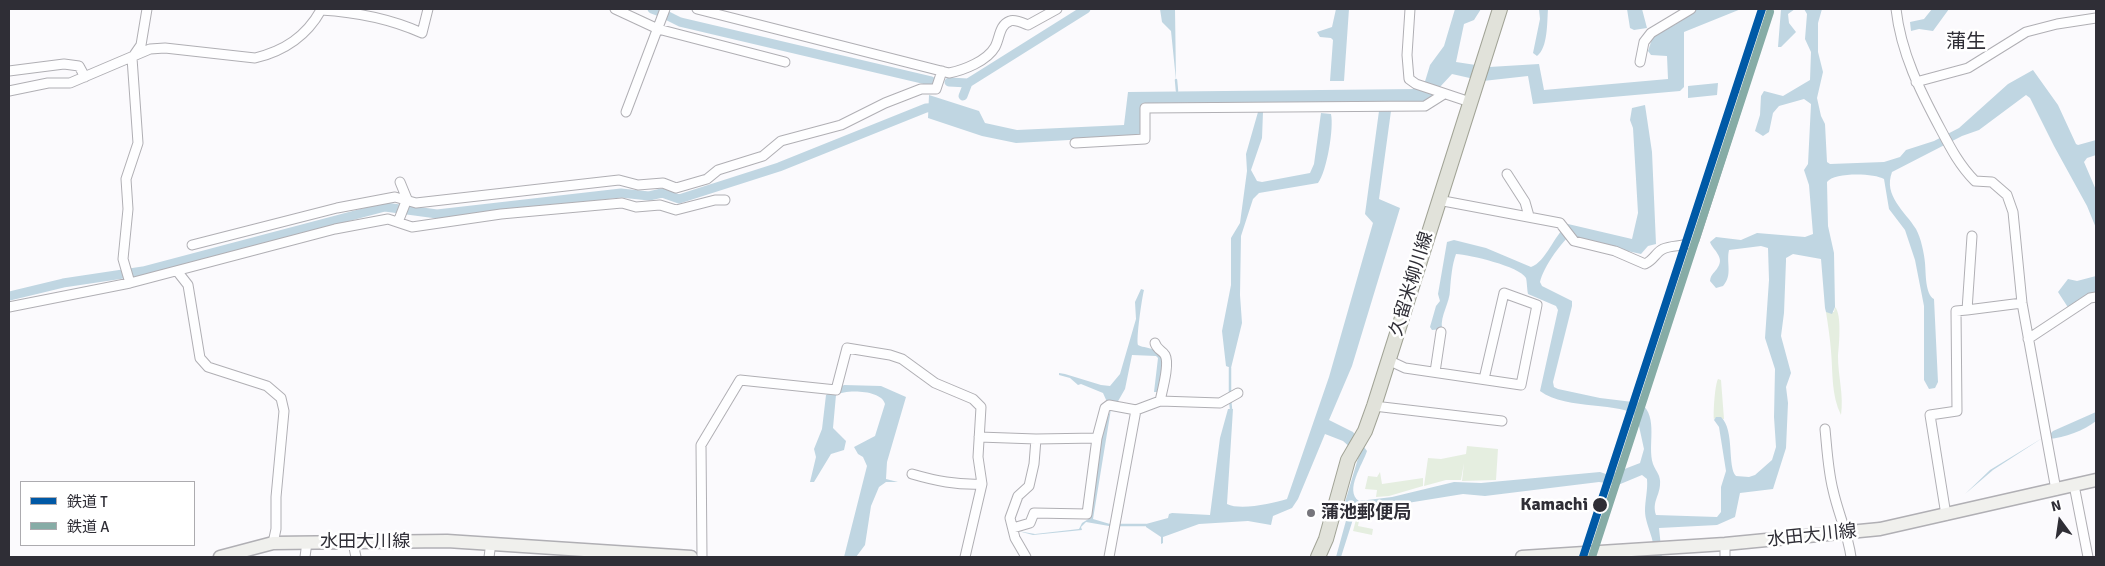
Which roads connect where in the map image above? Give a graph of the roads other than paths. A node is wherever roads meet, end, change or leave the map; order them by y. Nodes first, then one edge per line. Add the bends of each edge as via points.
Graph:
1 (147, 9) edge
2 (428, 9) edge
3 (616, 9) edge
4 (665, 9) edge
5 (697, 9) edge
6 (1057, 9) edge
7 (1410, 9) edge
8 (1500, 9) edge
9 (1691, 9) edge
10 (1896, 9) edge
11 (2096, 18) edge
12 (658, 29) junction
13 (132, 58) junction
14 (785, 62) dead end
15 (1640, 62) dead end
16 (9, 71) edge
17 (942, 71) junction
18 (86, 77) junction
19 (1916, 82) junction
20 (9, 91) edge
21 (1444, 94) junction
22 (1740, 97) dead end
23 (1470, 102) junction
24 (626, 112) dead end
25 (1075, 144) dead end
26 (1507, 174) dead end
27 (400, 182) dead end
28 (407, 199) junction
29 (725, 200) dead end
30 (1438, 200) junction
31 (1529, 216) junction
32 (398, 222) junction
33 (1972, 236) dead end
34 (192, 245) dead end
35 (178, 271) junction
36 (130, 283) junction
37 (2096, 297) edge
38 (2022, 303) junction
39 (9, 307) edge
40 (1967, 310) junction
41 (1442, 332) dead end
42 (2028, 339) junction
43 (1155, 343) dead end
44 (1388, 360) junction
45 (1435, 372) junction
46 (1484, 379) junction
47 (1238, 393) dead end
48 (1160, 400) junction
49 (1374, 406) junction
50 (1136, 410) junction
51 (1502, 421) dead end
52 (1825, 428) dead end
53 (979, 437) junction
54 (1097, 438) junction
55 (1036, 439) junction
56 (912, 474) dead end
57 (2096, 480) edge
58 (982, 484) junction
59 (2074, 485) junction
60 (2056, 490) junction
61 (1946, 515) junction
62 (1014, 528) junction
63 (1847, 532) junction
64 (307, 542) junction
65 (273, 543) junction
66 (353, 543) junction
67 (491, 543) junction
68 (1725, 544) junction
69 (1612, 555) edge
70 (220, 557) edge
71 (305, 557) edge
72 (356, 557) edge
73 (489, 557) edge
74 (691, 557) edge
75 (702, 557) edge
76 (965, 557) edge
77 (1026, 557) edge
78 (1109, 557) edge
79 (1318, 557) edge
80 (1522, 557) edge
81 (1725, 557) edge
82 (1851, 557) edge
83 (2088, 557) edge

1 - 13 street via 141,45
2 - 13 street via 422,33 372,17 321,10 300,38 267,55 254,58 165,48 150,49
3 - 12 street
4 - 12 street
5 - 17 street
6 - 17 street via 1028,24 1008,21 1002,26 994,48 986,56 958,71
7 - 21 street via 1409,79
8 - 23 main road, 久留米柳川線
9 - 15 street via 1651,33 1644,42
10 - 19 street via 1899,37
11 - 19 street via 2026,32 1968,68
12 - 14 street
12 - 24 street
13 - 18 street
13 - 36 street via 138,143 126,179 128,209 123,259
16 - 18 street via 64,64 79,66
17 - 28 street via 936,89 921,89 841,125 781,141 763,156 718,170 707,180 676,188 663,183 638,186 619,180 416,203
18 - 20 street via 70,83 48,83
19 - 38 street via 1961,168 1975,181 1992,182 2007,195 2013,212
21 - 23 street
21 - 25 street via 1425,106 1145,108 1145,140
22 - 31 street via 1691,243 1660,250 1652,261 1645,264 1615,251 1574,241 1560,223
23 - 30 main road, 久留米柳川線
26 - 31 street via 1525,202
27 - 28 street
28 - 32 street
28 - 34 street via 395,197 337,208
29 - 32 street via 676,210 660,205 636,207 622,203 412,226
30 - 31 street
30 - 44 main road, 久留米柳川線
32 - 35 street via 388,219 335,229
33 - 40 street
35 - 36 street
35 - 65 street via 188,285 203,363 267,386 281,398 284,411
36 - 39 street
37 - 42 street
38 - 40 street
38 - 42 street
40 - 61 street via 1956,311 1957,412 1930,415
41 - 45 street
42 - 60 street
43 - 48 street via 1165,355 1167,364
44 - 45 street via 1405,368
44 - 49 main road, 久留米柳川線
45 - 46 street
46 - 46 street via 1521,384 1537,305 1504,293
47 - 48 street via 1211,404
48 - 50 street
49 - 51 street
49 - 79 main road, 久留米柳川線 via 1352,454
50 - 54 street via 1109,405 1105,408
50 - 78 street
52 - 63 street via 1828,469
53 - 55 street
53 - 58 street
53 - 75 street via 980,405 935,383 902,359 890,355 847,348 836,390 740,380 701,445
54 - 55 street
54 - 62 street via 1087,514 1034,513 1030,523
55 - 62 street via 1029,486 1018,496 1010,518
56 - 58 street via 959,485
57 - 59 main road, 水田大川線
58 - 76 street
59 - 60 main road, 水田大川線
59 - 83 street
60 - 61 main road, 水田大川線
61 - 63 main road, 水田大川線 via 1880,529
62 - 77 street via 1015,538
63 - 68 main road, 水田大川線
63 - 82 street
64 - 65 main road, 水田大川線
64 - 66 main road, 水田大川線
64 - 71 street
65 - 70 main road, 水田大川線
66 - 67 main road, 水田大川線
66 - 72 street
67 - 73 street
67 - 74 main road, 水田大川線
68 - 69 main road, 水田大川線
68 - 81 street
69 - 80 main road, 水田大川線

